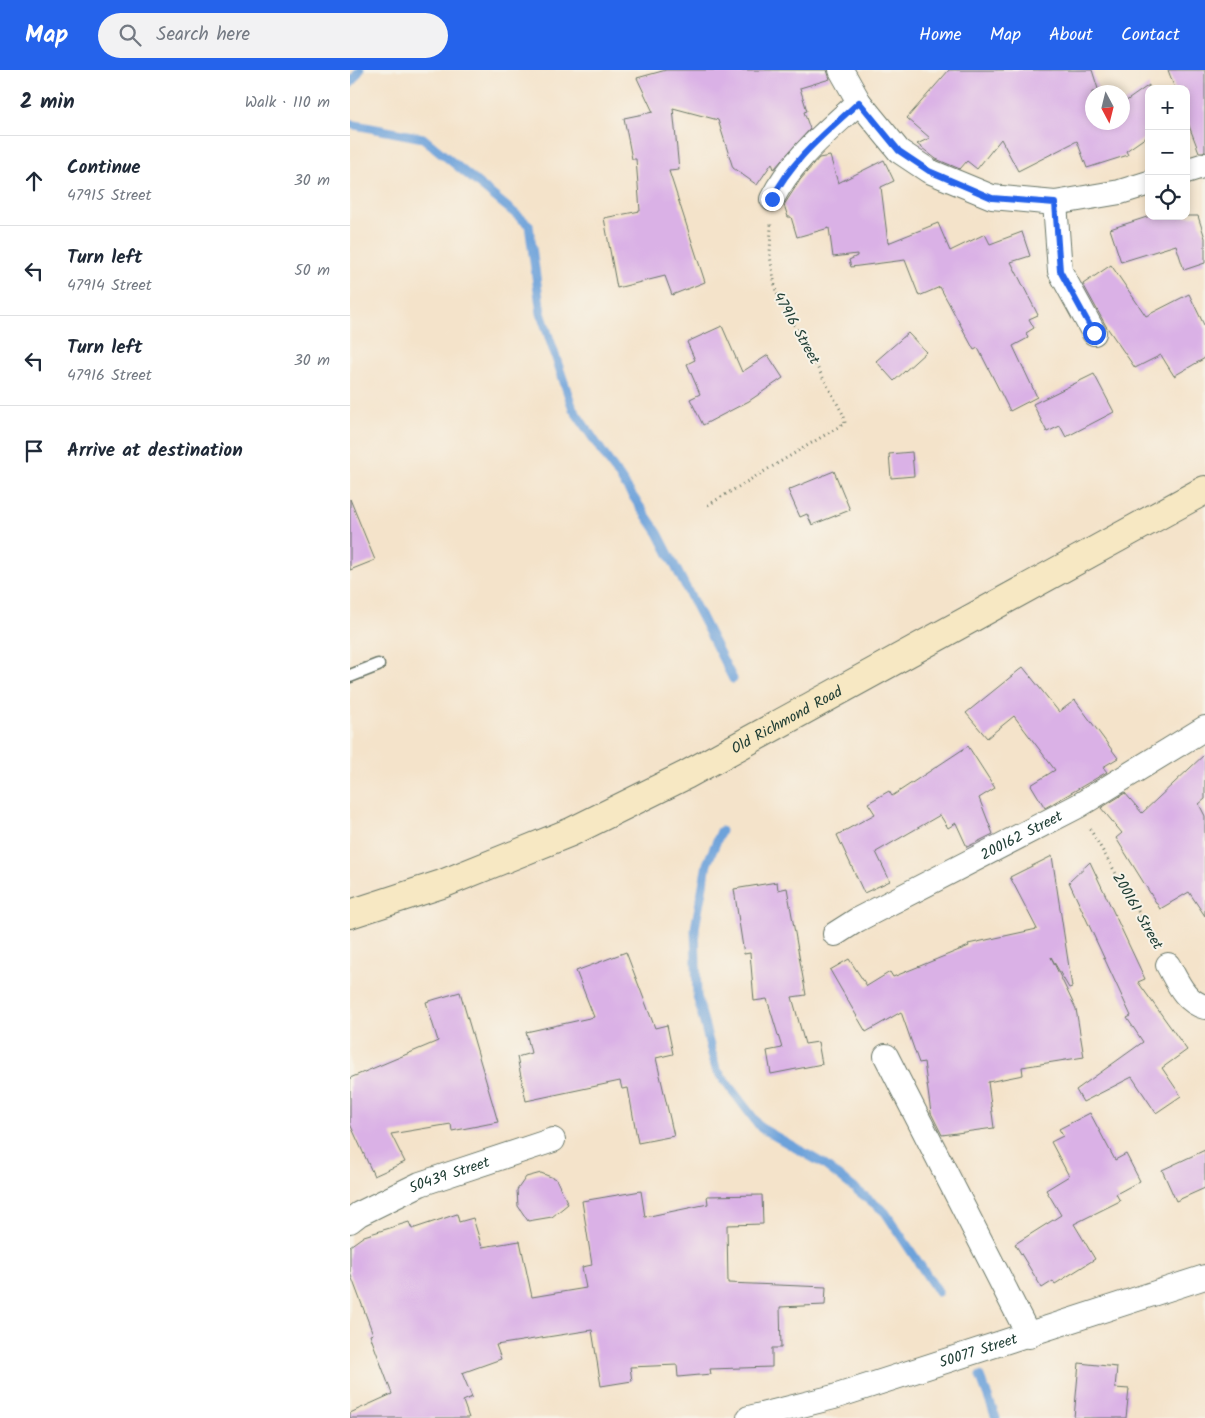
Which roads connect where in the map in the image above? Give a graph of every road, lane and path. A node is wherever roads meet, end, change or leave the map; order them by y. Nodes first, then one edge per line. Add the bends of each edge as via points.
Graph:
1 (841, 70) edge
2 (859, 102) junction
3 (1205, 165) edge
4 (1190, 170) edge
5 (1145, 184) edge
6 (772, 199) joint
7 (1055, 203) junction
8 (1094, 333) dead end
9 (1205, 490) edge
10 (708, 505) dead end
11 (378, 665) dead end
12 (350, 676) edge
13 (1205, 728) edge
14 (1078, 806) junction
15 (350, 914) edge
16 (835, 934) dead end
17 (1168, 965) joint
18 (1205, 1007) edge
19 (886, 1056) dead end
20 (553, 1140) dead end
21 (350, 1221) edge
22 (1205, 1277) edge
23 (1029, 1336) junction
24 (749, 1418) edge

1 - 2 street
2 - 6 street via 798,159
2 - 7 street via 899,151 929,171 992,198
3 - 4 street
5 - 7 street
6 - 10 path, 47916 Street via 770,256 776,292 817,363 845,423
7 - 8 street via 1060,271
9 - 15 street, Old Richmond Road via 686,775 572,832 442,884
11 - 12 lane
13 - 14 street, 200162 Street
14 - 16 street, 200162 Street
14 - 17 path, 200161 Street
17 - 18 street, 200161 Street via 1188,996 1197,1005
19 - 23 street
20 - 21 street, 50439 Street via 420,1184
22 - 23 street, 50077 Street
23 - 24 street, 50077 Street via 834,1397

